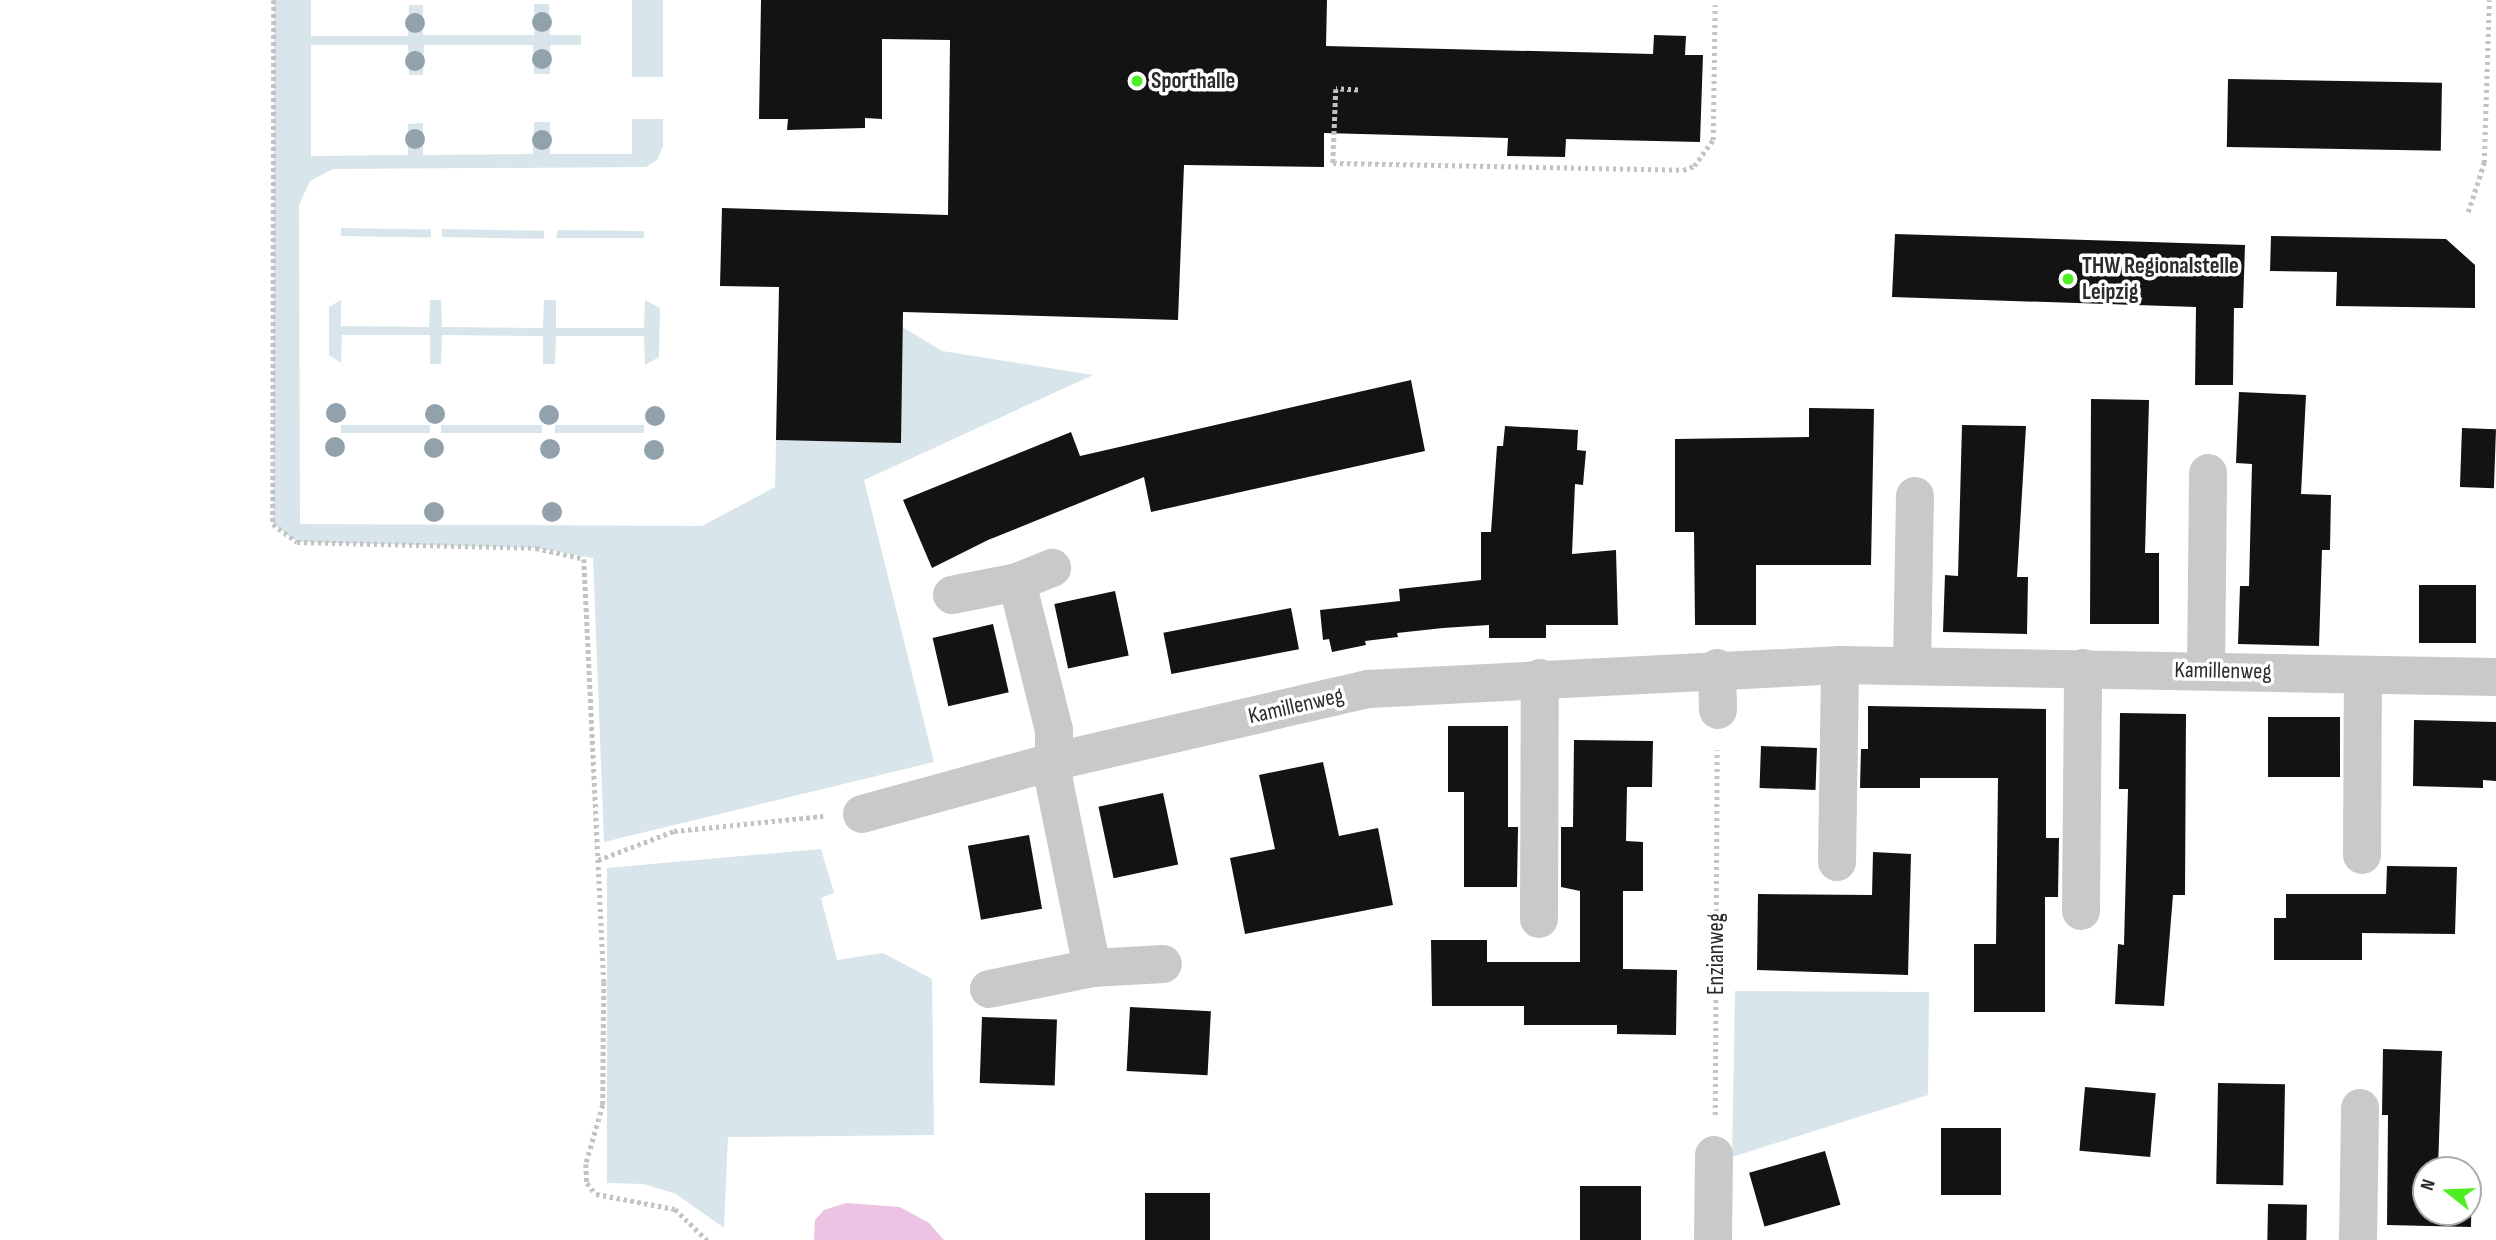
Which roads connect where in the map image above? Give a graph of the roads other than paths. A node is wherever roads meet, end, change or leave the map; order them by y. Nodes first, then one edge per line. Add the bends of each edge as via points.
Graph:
1 (2208, 473) dead end
2 (1914, 496) dead end
3 (1052, 568) dead end
4 (1017, 582) junction
5 (952, 595) dead end
6 (1840, 665) junction
7 (1912, 666) junction
8 (1717, 668) junction
9 (2083, 668) junction
10 (2206, 671) junction
11 (2363, 674) junction
12 (2496, 677) edge
13 (1540, 678) junction
14 (1718, 710) road end
15 (1056, 761) junction
16 (862, 814) road end
17 (2362, 855) dead end
18 (1838, 862) dead end
19 (2081, 911) dead end
20 (1539, 919) dead end
21 (1163, 964) dead end
22 (1092, 968) junction
23 (989, 989) dead end
24 (2361, 1108) dead end
25 (1714, 1155) road end
26 (1713, 1240) edge
27 (2358, 1240) edge

1 - 10 street
2 - 7 street
3 - 4 street
4 - 5 street
4 - 15 street via 1054,730
6 - 7 street, Kamillenweg
6 - 8 street, Kamillenweg
6 - 18 street
7 - 9 street, Kamillenweg
8 - 13 street, Kamillenweg
8 - 14 street
9 - 10 street, Kamillenweg
9 - 19 street
10 - 11 street, Kamillenweg
11 - 12 street, Kamillenweg
11 - 17 street
13 - 15 street, Kamillenweg via 1367,689
13 - 20 street
15 - 16 street, Kamillenweg
15 - 22 street via 1054,781
21 - 22 street
22 - 23 street
24 - 27 street
25 - 26 street

